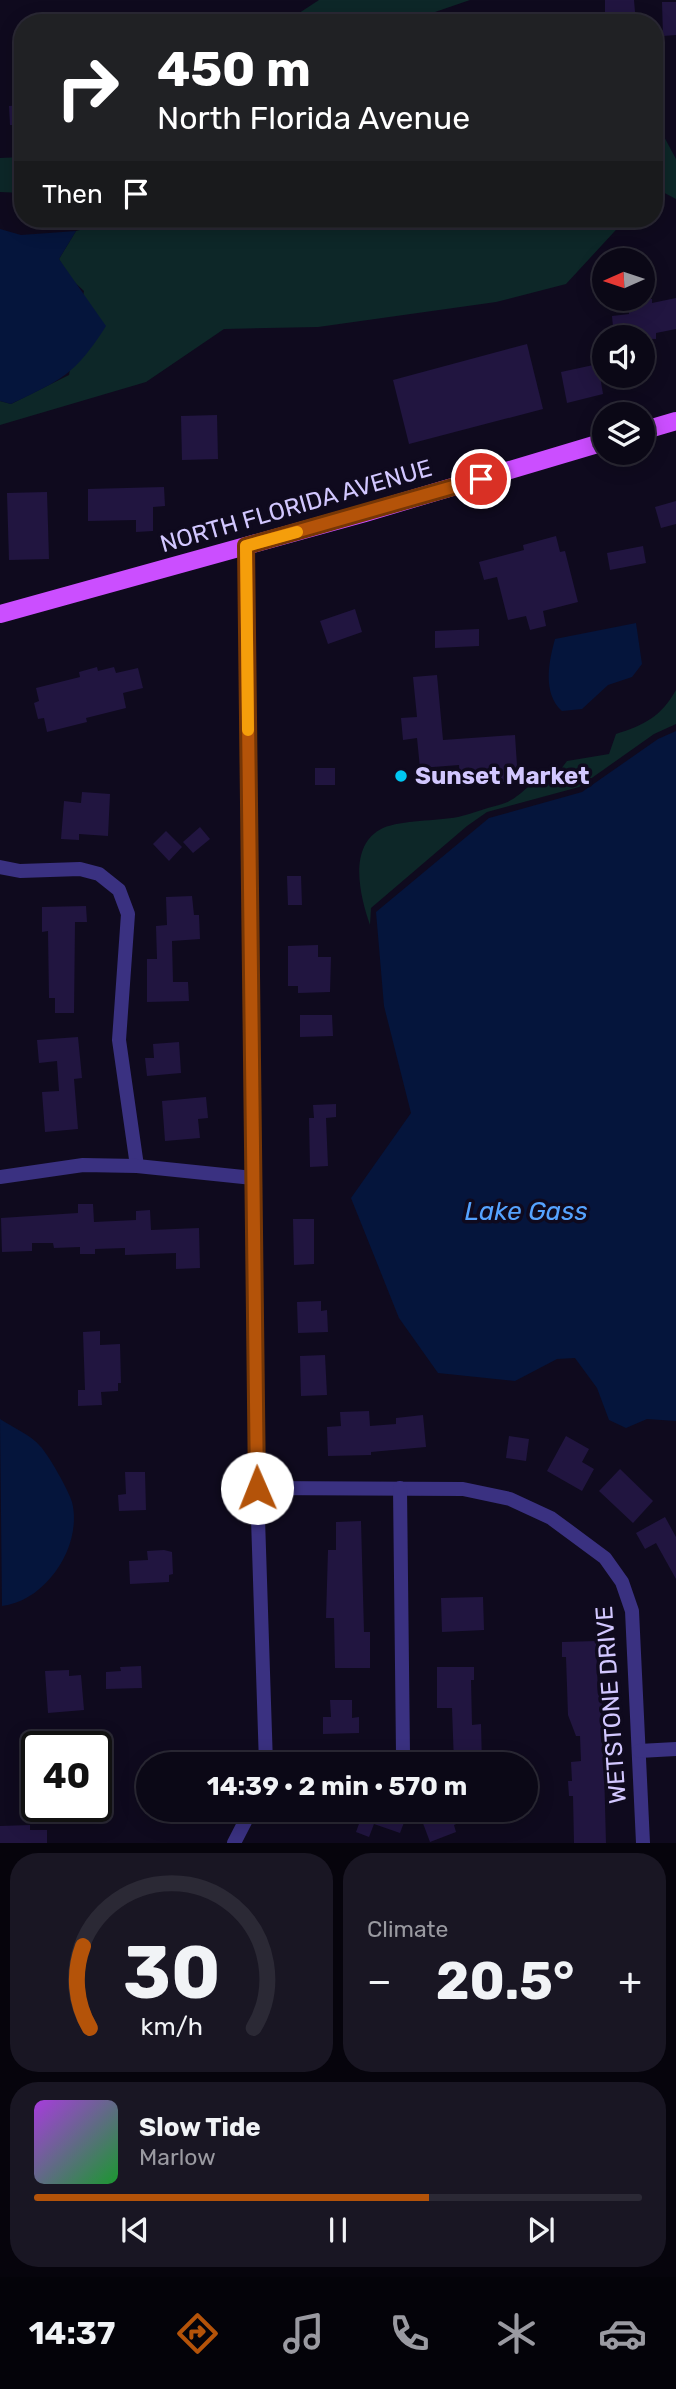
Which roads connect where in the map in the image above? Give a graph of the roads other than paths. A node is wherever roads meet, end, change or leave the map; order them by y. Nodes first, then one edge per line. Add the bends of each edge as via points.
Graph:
1 (676, 421) edge
2 (655, 427) edge
3 (592, 445) edge
4 (246, 546) junction
5 (0, 614) edge
6 (0, 867) edge
7 (137, 1166) junction
8 (0, 1177) edge
9 (253, 1178) junction
10 (257, 1488) junction
11 (400, 1488) junction
12 (676, 1749) edge
13 (639, 1751) junction
14 (266, 1752) edge
15 (403, 1752) edge
16 (245, 1822) edge
17 (234, 1843) edge
18 (643, 1843) edge

1 - 2 main road
3 - 4 main road, NORTH FLORIDA AVENUE
4 - 5 main road, NORTH FLORIDA AVENUE
4 - 9 street
6 - 7 street via 80,869 99,874 119,890 128,914 120,1040
7 - 8 street via 83,1165
7 - 9 street
9 - 10 street
10 - 11 street, WETSTONE DRIVE
10 - 14 street
11 - 13 street, WETSTONE DRIVE via 463,1489 510,1499 551,1518 605,1558 622,1583 632,1611
11 - 15 street
12 - 13 street
13 - 18 street, WETSTONE DRIVE
16 - 17 street

